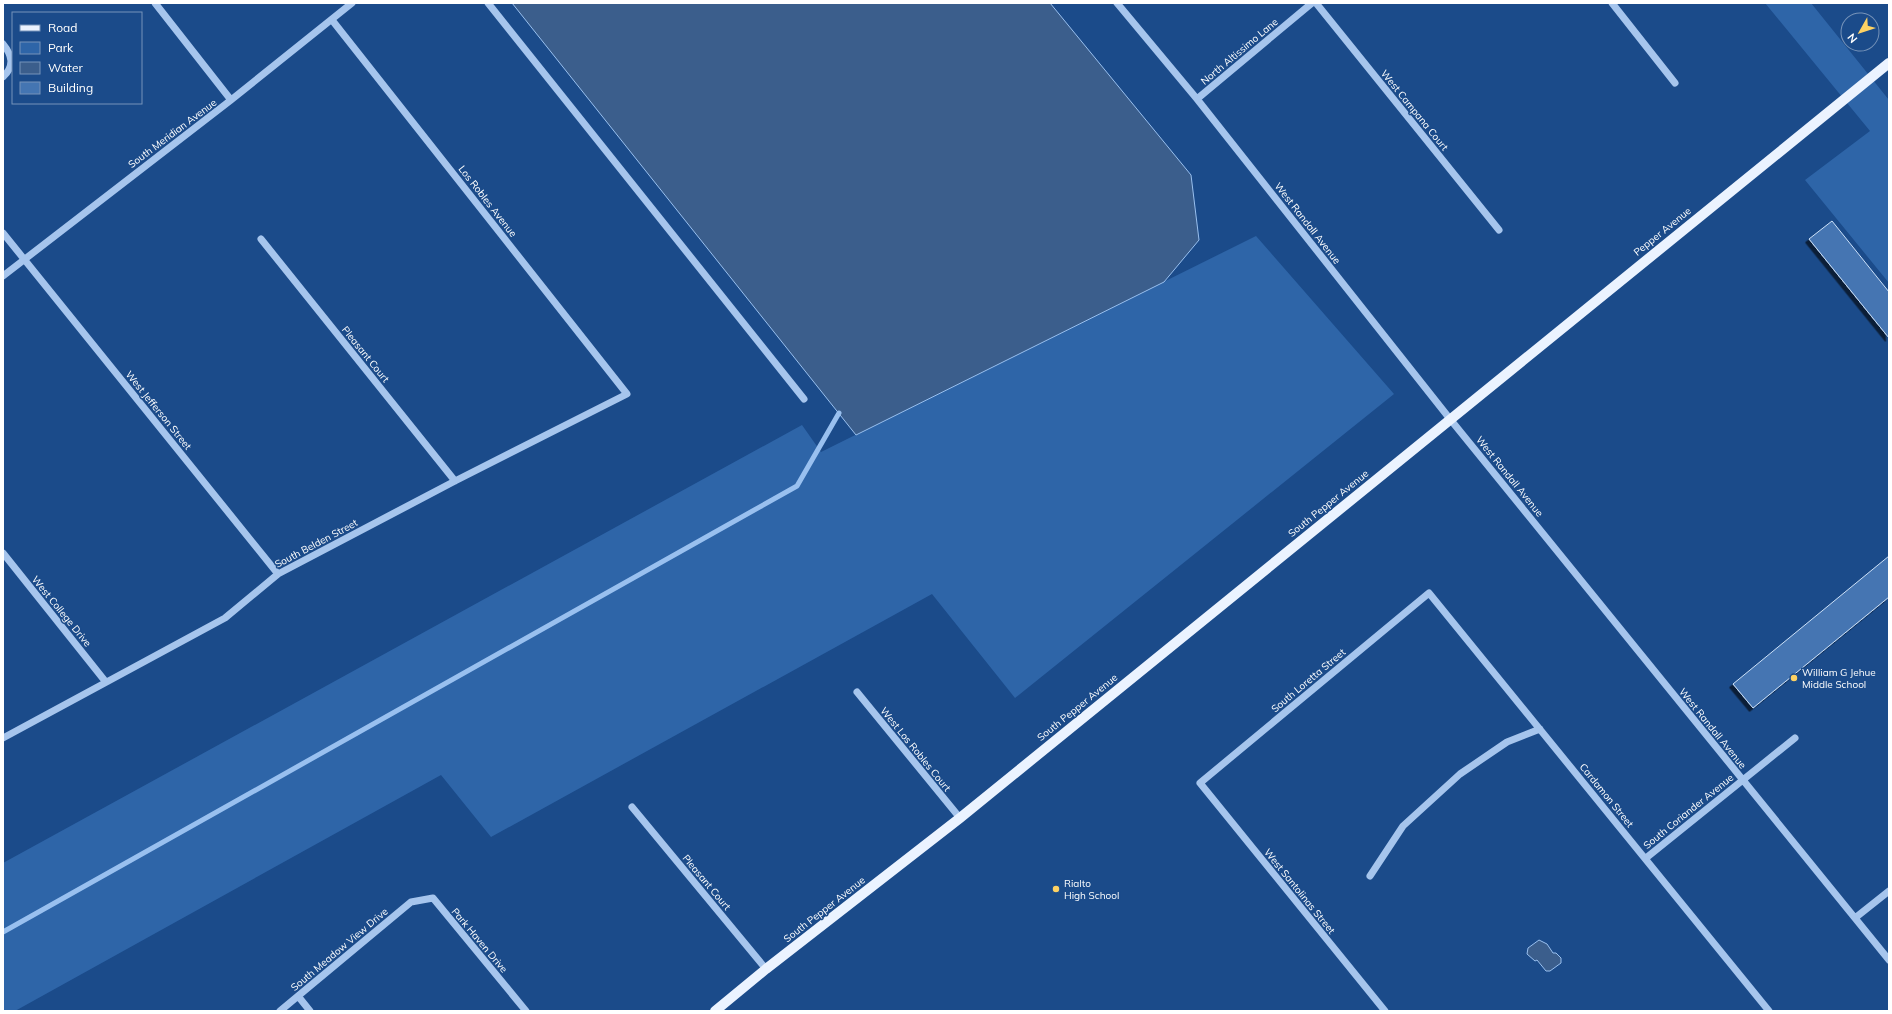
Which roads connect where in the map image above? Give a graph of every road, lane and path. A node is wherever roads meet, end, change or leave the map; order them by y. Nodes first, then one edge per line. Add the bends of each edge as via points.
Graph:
1 (155, 3) edge
2 (352, 3) edge
3 (488, 3) edge
4 (1117, 3) edge
5 (1312, 3) edge
6 (1316, 3) edge
7 (1612, 3) edge
8 (332, 20) junction
9 (3, 44) edge
10 (1889, 63) edge
11 (3, 77) edge
12 (1675, 83) dead end
13 (1197, 98) junction
14 (231, 100) junction
15 (1499, 230) dead end
16 (3, 234) edge
17 (261, 239) dead end
18 (24, 258) junction
19 (3, 276) edge
20 (627, 394) joint
21 (804, 399) dead end
22 (1450, 419) junction
23 (455, 482) junction
24 (3, 553) edge
25 (278, 574) junction
26 (1429, 593) joint
27 (105, 681) junction
28 (857, 692) dead end
29 (1540, 729) junction
30 (3, 738) edge
31 (1795, 738) dead end
32 (1742, 780) junction
33 (1200, 783) joint
34 (632, 807) dead end
35 (960, 818) junction
36 (1646, 858) junction
37 (1370, 876) dead end
38 (1889, 891) edge
39 (411, 902) joint
40 (1855, 918) junction
41 (1889, 960) edge
42 (766, 969) junction
43 (298, 996) junction
44 (280, 1011) edge
45 (310, 1011) edge
46 (526, 1011) edge
47 (716, 1011) edge
48 (1385, 1011) edge
49 (1769, 1011) edge

1 - 14 street
2 - 8 street, South Meridian Avenue
3 - 21 street
4 - 13 street, West Randall Avenue
5 - 13 street, North Altissimo Lane
6 - 15 street, West Campana Court
7 - 12 street
8 - 14 street, South Meridian Avenue
8 - 20 street, Los Robles Avenue
9 - 11 street via 10,52 12,63 8,73
10 - 22 main road, Pepper Avenue
13 - 22 street, West Randall Avenue
14 - 18 street, South Meridian Avenue
16 - 18 street, West Jefferson Street
17 - 23 street, Pleasant Court
18 - 19 street, South Meridian Avenue
18 - 25 street, West Jefferson Street
20 - 23 street, South Belden Street
22 - 32 street, West Randall Avenue
22 - 35 main road, South Pepper Avenue
23 - 25 street, South Belden Street
24 - 27 street, West College Drive
25 - 27 street, South Belden Street via 225,618
26 - 29 street, Cardamon Street
26 - 33 street, South Loretta Street
27 - 30 street, South Belden Street
28 - 35 street, West Los Robles Court
29 - 36 street, Cardamon Street
29 - 37 street via 1507,742 1460,774 1402,826
31 - 32 street, South Coriander Avenue
32 - 36 street, South Coriander Avenue
32 - 40 street, West Randall Avenue
33 - 48 street, West Santolinas Street
34 - 42 street, Pleasant Court
35 - 42 main road, South Pepper Avenue
36 - 49 street, Cardamon Street
38 - 40 street
39 - 43 street, South Meadow View Drive
39 - 46 street, Park Haven Drive via 433,898
40 - 41 street, West Randall Avenue
42 - 47 main road, South Pepper Avenue
43 - 44 street, South Meadow View Drive
43 - 45 street

